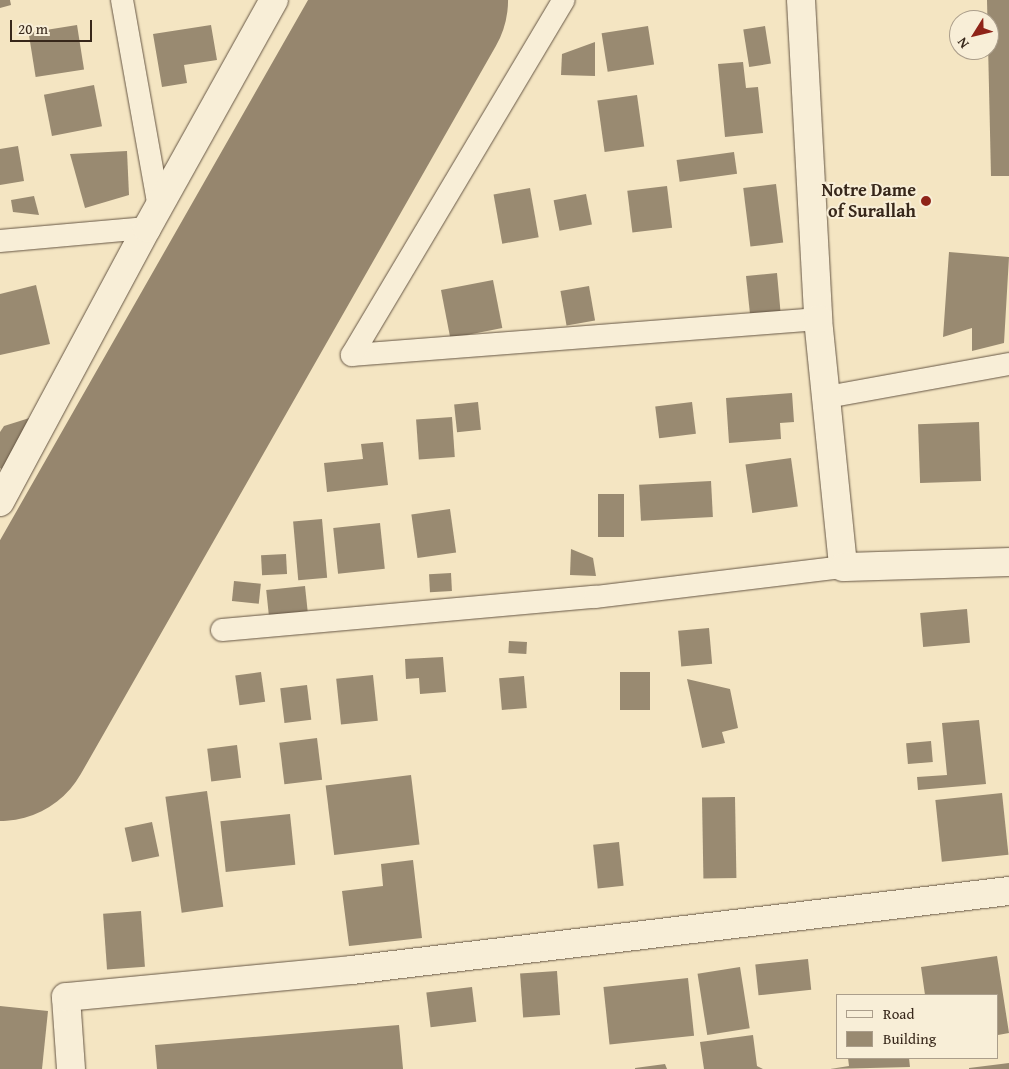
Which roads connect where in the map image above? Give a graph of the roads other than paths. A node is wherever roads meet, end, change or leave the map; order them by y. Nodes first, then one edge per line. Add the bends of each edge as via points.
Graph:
1 (122, 0) edge
2 (274, 0) edge
3 (564, 0) edge
4 (801, 0) edge
5 (153, 218) junction
6 (0, 241) edge
7 (818, 319) junction
8 (1009, 364) edge
9 (827, 397) junction
10 (0, 502) edge
11 (1009, 562) edge
12 (843, 567) junction
13 (222, 630) dead end
14 (1009, 891) edge
15 (71, 1069) edge

1 - 5 street
2 - 5 street
3 - 7 street via 352,355
4 - 7 street
5 - 6 street
5 - 10 street
7 - 9 street
8 - 9 street
9 - 12 street
11 - 12 street
12 - 13 street via 594,597
14 - 15 street via 352,970 66,997

